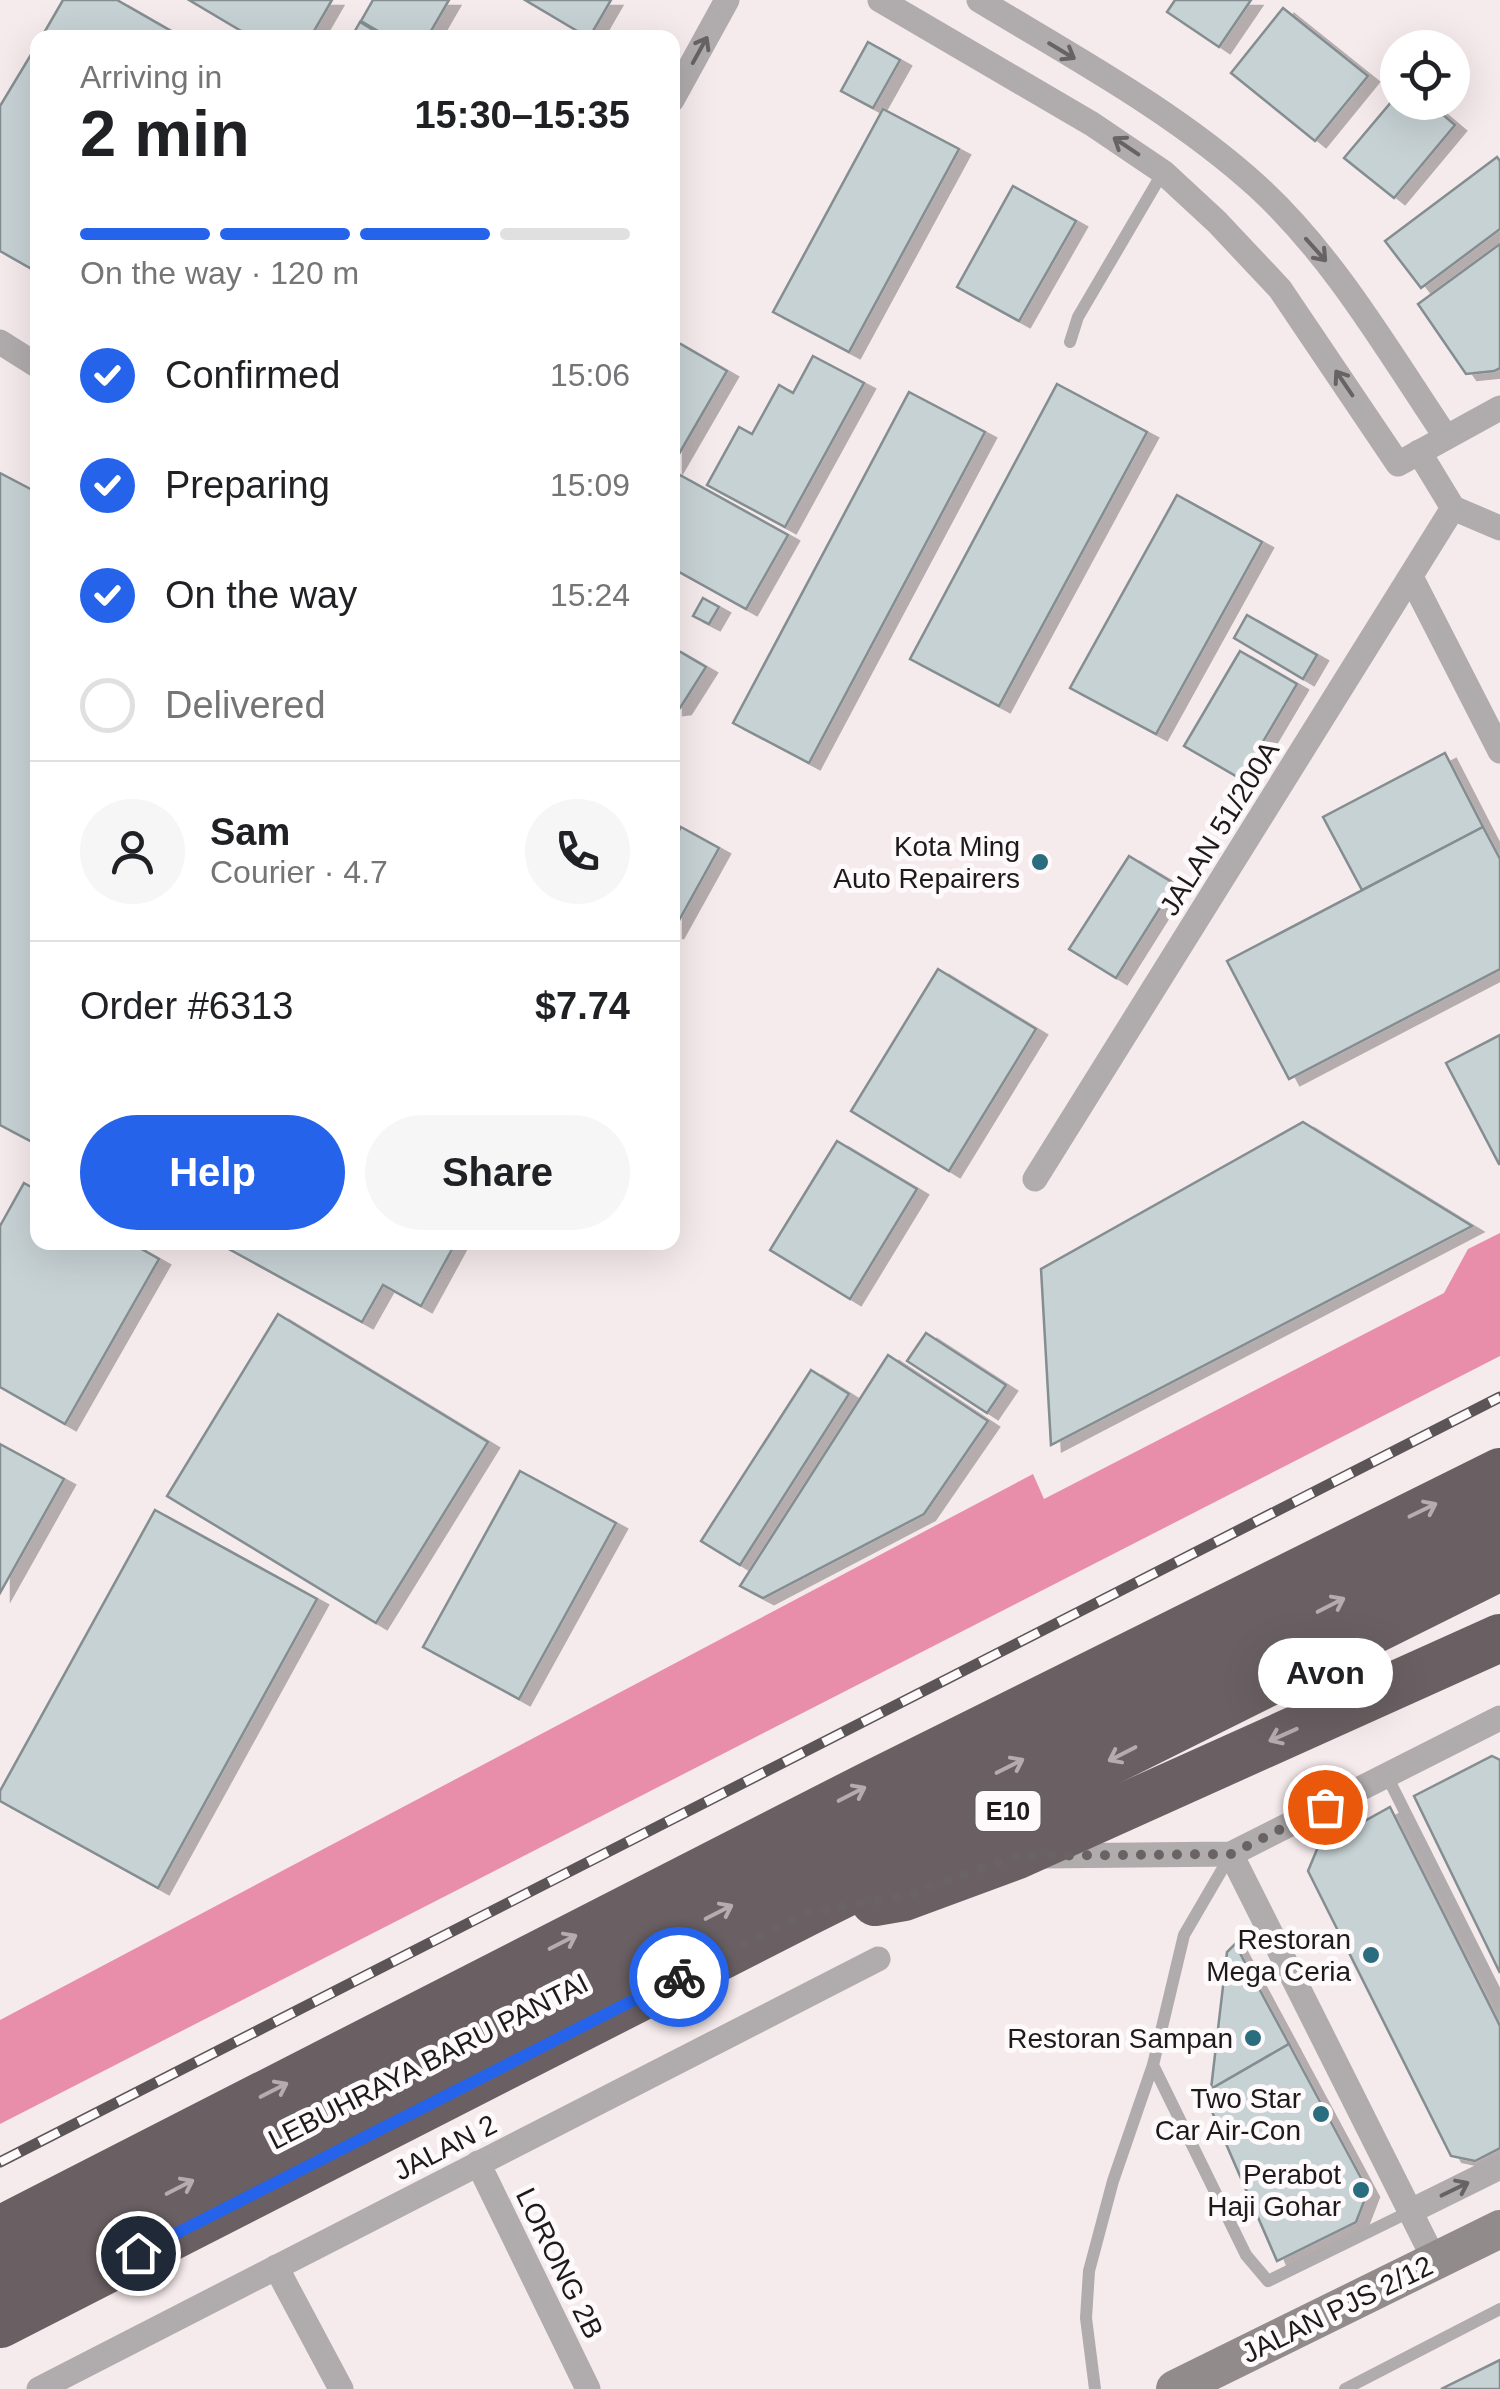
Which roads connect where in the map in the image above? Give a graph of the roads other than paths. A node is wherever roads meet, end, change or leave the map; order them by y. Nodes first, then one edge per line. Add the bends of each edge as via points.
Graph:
1 (728, 0) edge
2 (880, 0) edge
3 (979, 0) edge
4 (680, 86) edge
5 (1163, 172) junction
6 (0, 342) edge
7 (1070, 342) dead end
8 (30, 361) edge
9 (1500, 408) edge
10 (1446, 437) junction
11 (1409, 458) junction
12 (1453, 508) junction
13 (1500, 528) edge
14 (1410, 577) junction
15 (1500, 751) edge
16 (1035, 1179) dead end
17 (1500, 1472) edge
18 (1500, 1520) edge
19 (1500, 1567) edge
20 (1500, 1638) edge
21 (1500, 1718) edge
22 (1387, 1776) junction
23 (1231, 1854) junction
24 (1015, 1856) junction
25 (807, 1912) junction
26 (878, 1959) dead end
27 (1500, 2000) edge
28 (1153, 2066) junction
29 (478, 2164) junction
30 (1500, 2167) edge
31 (1410, 2211) junction
32 (1500, 2228) edge
33 (0, 2230) edge
34 (1436, 2261) junction
35 (276, 2268) junction
36 (0, 2279) edge
37 (1500, 2309) edge
38 (0, 2324) edge
39 (1177, 2388) edge
40 (39, 2389) edge
41 (342, 2389) edge
42 (588, 2389) edge
43 (1095, 2389) edge
44 (1345, 2389) edge

4 -> 1 street
5 -> 2 street
3 -> 10 street via 1192,134 1258,188 1325,258
5 - 7 lane
11 -> 5 street via 1280,289
6 - 8 street
9 - 10 street
10 - 11 street
11 - 12 street
12 - 13 street
12 - 14 street, JALAN 51/200A
14 - 15 street
14 - 16 street, JALAN 51/200A
33 -> 17 highway
36 -> 18 highway, LEBUHRAYA BARU PANTAI / E10
19 -> 25 highway, LEBUHRAYA BARU PANTAI / E10
20 -> 24 highway
21 - 22 street
22 - 23 street
22 - 27 lane
23 - 24 street
23 - 28 lane via 1184,1935
23 - 31 street
24 - 25 highway via 904,1897
25 - 38 highway, LEBUHRAYA BARU PANTAI / E10
26 - 29 street, JALAN 2
28 - 31 lane via 1246,2255 1268,2282
28 - 43 lane via 1089,2271 1086,2318
29 - 35 street, JALAN 2
29 - 42 street, LORONG 2B
31 -> 30 street
31 - 34 street
32 - 34 street, JALAN PJS 2/12
34 - 39 street, JALAN PJS 2/12
35 - 40 street, JALAN 2
35 - 41 street
37 - 44 lane

